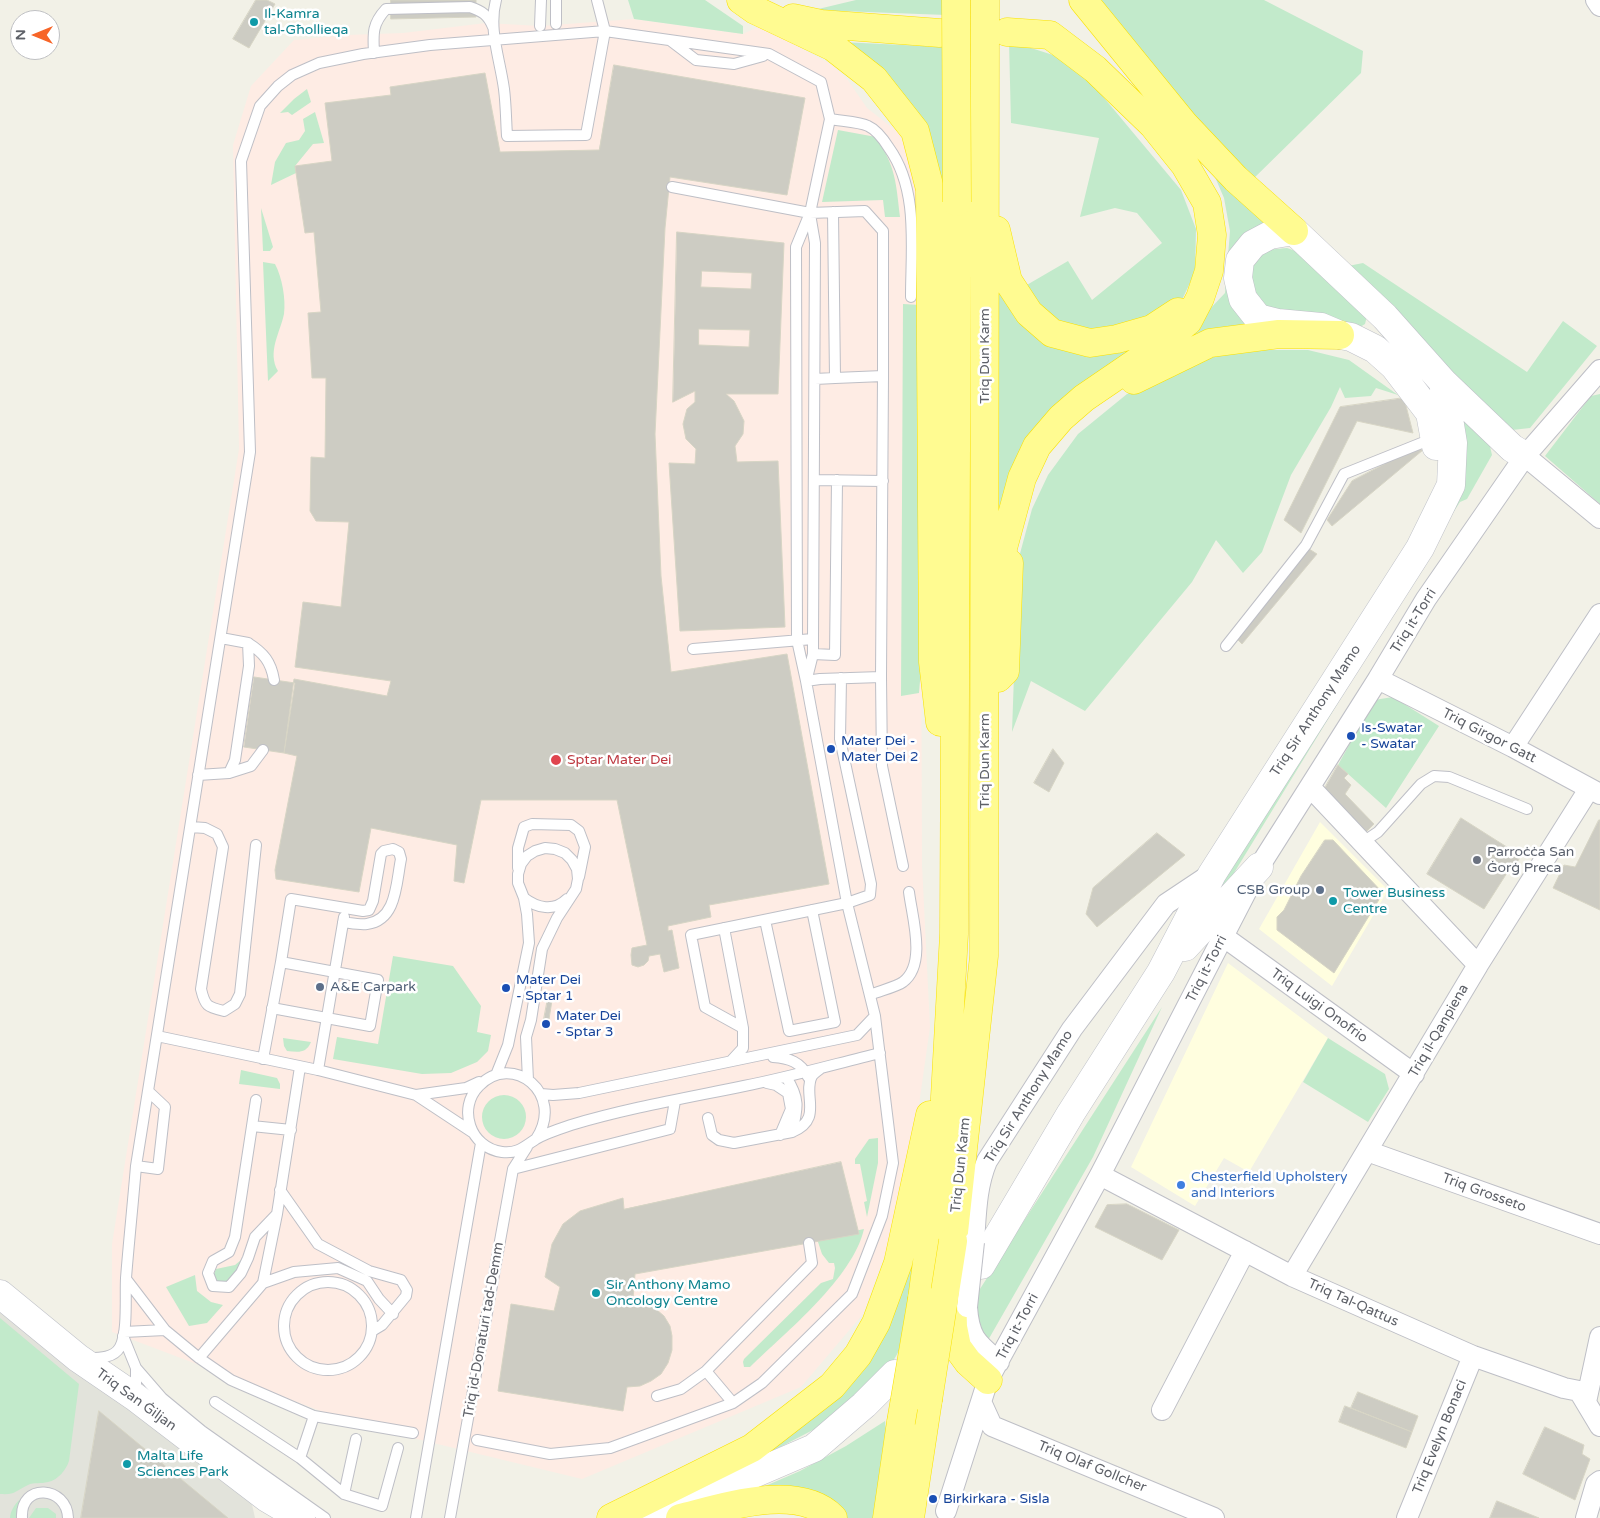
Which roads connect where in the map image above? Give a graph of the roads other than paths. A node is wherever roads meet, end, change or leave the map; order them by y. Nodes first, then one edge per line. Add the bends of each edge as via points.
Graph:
1 (496, 0) edge
2 (541, 0) edge
3 (556, 0) edge
4 (597, 0) edge
5 (781, 0) edge
6 (956, 0) edge
7 (985, 0) edge
8 (1083, 0) edge
9 (1596, 0) edge
10 (748, 5) edge
11 (1600, 6) edge
12 (556, 24) dead end
13 (821, 24) junction
14 (540, 26) dead end
15 (494, 30) junction
16 (605, 31) junction
17 (940, 32) dead end
18 (1007, 32) dead end
19 (669, 40) junction
20 (495, 41) junction
21 (374, 53) junction
22 (769, 54) junction
23 (986, 102) junction
24 (830, 118) junction
25 (672, 187) dead end
26 (833, 212) junction
27 (810, 213) junction
28 (1294, 231) junction
29 (911, 297) dead end
30 (1200, 298) junction
31 (1340, 335) junction
32 (1600, 370) edge
33 (883, 376) junction
34 (834, 378) junction
35 (815, 379) junction
36 (1443, 382) junction
37 (1435, 438) junction
38 (1525, 456) junction
39 (814, 480) junction
40 (837, 480) junction
41 (883, 481) junction
42 (1600, 518) edge
43 (1420, 548) junction
44 (1600, 614) edge
45 (221, 638) junction
46 (813, 639) junction
47 (797, 640) junction
48 (248, 643) junction
49 (1226, 646) dead end
50 (693, 649) dead end
51 (813, 654) junction
52 (881, 677) junction
53 (841, 678) junction
54 (998, 678) junction
55 (1378, 679) junction
56 (274, 680) dead end
57 (806, 681) junction
58 (1513, 747) junction
59 (263, 750) dead end
60 (229, 773) junction
61 (198, 775) junction
62 (1310, 787) junction
63 (1595, 791) edge
64 (1527, 809) dead end
65 (191, 827) junction
66 (1363, 842) junction
67 (256, 845) dead end
68 (954, 845) junction
69 (903, 866) dead end
70 (1259, 868) junction
71 (518, 874) junction
72 (1212, 874) junction
73 (578, 879) junction
74 (909, 892) dead end
75 (572, 894) junction
76 (524, 898) junction
77 (847, 903) junction
78 (346, 908) junction
79 (812, 910) junction
80 (765, 920) junction
81 (343, 922) junction
82 (724, 928) junction
83 (1224, 937) junction
84 (984, 956) junction
85 (281, 962) junction
86 (1478, 965) junction
87 (335, 972) junction
88 (1161, 972) junction
89 (870, 995) junction
90 (272, 1008) junction
91 (875, 1016) junction
92 (327, 1018) junction
93 (949, 1025) junction
94 (744, 1028) junction
95 (157, 1036) junction
96 (880, 1053) junction
97 (757, 1056) junction
98 (264, 1059) junction
99 (731, 1061) junction
100 (300, 1067) junction
101 (822, 1068) junction
102 (318, 1070) junction
103 (805, 1072) junction
104 (1414, 1074) junction
105 (491, 1077) junction
106 (786, 1077) junction
107 (528, 1080) junction
108 (763, 1082) junction
109 (810, 1082) junction
110 (148, 1092) junction
111 (541, 1094) junction
112 (416, 1095) junction
113 (256, 1100) dead end
114 (676, 1101) junction
115 (708, 1118) dead end
116 (252, 1126) junction
117 (291, 1130) junction
118 (472, 1132) junction
119 (792, 1132) junction
120 (780, 1135) junction
121 (536, 1139) junction
122 (481, 1143) junction
123 (527, 1147) junction
124 (1367, 1151) junction
125 (136, 1166) junction
126 (513, 1168) junction
127 (1100, 1175) junction
128 (280, 1190) junction
129 (277, 1214) junction
130 (1600, 1234) edge
131 (809, 1243) dead end
132 (969, 1249) junction
133 (1245, 1250) junction
134 (1292, 1276) junction
135 (126, 1279) junction
136 (263, 1283) junction
137 (0, 1294) edge
138 (392, 1314) junction
139 (165, 1330) junction
140 (372, 1331) junction
141 (123, 1334) junction
142 (1600, 1338) edge
143 (1473, 1356) junction
144 (78, 1358) junction
145 (198, 1358) junction
146 (136, 1368) junction
147 (706, 1371) junction
148 (895, 1374) dead end
149 (990, 1382) junction
150 (657, 1396) dead end
151 (135, 1397) junction
152 (215, 1402) dead end
153 (1586, 1402) junction
154 (733, 1403) junction
155 (1162, 1410) dead end
156 (314, 1416) junction
157 (1600, 1426) edge
158 (413, 1433) dead end
159 (356, 1439) dead end
160 (477, 1440) dead end
161 (398, 1448) dead end
162 (300, 1458) junction
163 (1600, 1481) edge
164 (344, 1494) junction
165 (946, 1511) dead end
166 (22, 1518) edge
167 (68, 1518) edge
168 (301, 1518) edge
169 (325, 1518) edge
170 (416, 1518) edge
171 (450, 1518) edge
172 (612, 1518) edge
173 (650, 1518) edge
174 (680, 1518) edge
175 (833, 1518) edge
176 (887, 1518) edge
177 (910, 1518) edge
178 (1214, 1518) edge
179 (1407, 1518) edge
180 (1586, 1518) edge

1 - 15 lane
2 - 14 lane
3 - 12 lane
4 - 16 lane
5 - 13 highway
6 - 68 highway, Triq Dun Karm, bridge
7 - 23 highway, Triq Dun Karm
8 - 28 highway via 1184,124 1236,179
9 - 11 street
10 - 13 highway
10 - 68 highway via 833,47 874,78 915,131 930,189 933,662
13 - 17 highway
15 - 20 lane
15 - 21 lane via 482,11 470,7 386,9 377,18 373,31
16 - 19 lane
16 - 20 lane
16 - 20 lane via 586,135 507,136 504,89
18 - 30 highway via 1050,35 1095,69 1121,94 1153,125 1185,165 1207,203 1212,235 1210,271
19 - 22 lane
19 - 22 lane via 696,60 734,64
20 - 21 lane
21 - 45 lane via 319,64 292,75 278,86 260,106 241,161 250,452
22 - 24 lane via 821,82
23 - 30 highway via 994,140 996,234 1008,281 1030,313 1052,333 1090,343 1152,329
23 - 84 highway, Triq Dun Karm
24 - 27 lane
24 - 29 lane via 867,125 882,138 897,159 907,185 911,218
25 - 27 lane
26 - 27 lane
26 - 33 lane via 865,211 883,231
26 - 34 lane
27 - 35 lane via 815,243
27 - 47 lane via 796,247
28 - 31 main road via 1270,235 1253,244 1240,260 1238,278 1244,299 1258,318 1321,327
28 - 36 main road via 1385,317
30 - 54 highway via 1188,321 1177,331 1084,398 1037,446 1022,478 1003,548
31 - 37 main road via 1375,349 1394,366 1430,413
31 - 54 highway via 1279,334 1210,343 1128,383 1080,417 1046,458 1024,507 1008,568 1006,671
32 - 38 street, Triq it-Torri
33 - 34 lane
33 - 41 lane
34 - 35 lane
35 - 39 lane
36 - 38 main road via 1512,448
36 - 43 main road via 1453,443 1451,485
37 - 43 main road via 1437,470
37 - 49 lane via 1344,474 1306,545
38 - 42 street
38 - 55 street, Triq it-Torri via 1426,600
39 - 40 lane
39 - 46 lane
40 - 41 lane
40 - 51 lane via 835,655
41 - 52 lane
43 - 72 main road, Triq Sir Anthony Mamo
44 - 58 street
45 - 48 lane
45 - 61 lane
46 - 47 lane
46 - 51 lane
47 - 50 lane
47 - 57 lane
48 - 56 lane via 272,666
48 - 60 lane via 249,666 235,760
51 - 57 lane
52 - 53 lane
52 - 69 lane via 882,766
53 - 57 lane
53 - 77 lane via 840,739 871,884 870,895
54 - 84 highway via 995,927
55 - 58 street, Triq Girgor Gatt
55 - 62 street, Triq it-Torri
57 - 77 lane
58 - 63 street, Triq Girgor Gatt
59 - 60 lane via 251,766
60 - 61 lane
61 - 65 lane
62 - 66 street
62 - 70 street, Triq it-Torri
63 - 86 street, Triq il-Qanpiena
64 - 66 lane via 1449,776 1434,776 1421,784 1378,832
65 - 67 lane via 205,828 217,834 223,847 201,989 205,1003 224,1011 235,1004 240,994
65 - 95 lane
66 - 86 street
68 - 93 highway, Triq Dun Karm
70 - 83 street, Triq it-Torri
70 - 88 main road
71 - 73 lane via 527,856 545,848 565,853 577,869
71 - 73 lane via 518,848 524,827 532,824 571,825 579,831 585,847
71 - 76 lane
72 - 88 main road, Triq Sir Anthony Mamo
72 - 132 street, Triq Sir Anthony Mamo via 1166,904 1072,1029 987,1161 981,1175
73 - 75 lane
74 - 89 lane via 917,949 915,968 903,982
75 - 76 lane via 564,902 547,908 538,907
75 - 107 lane via 542,949 526,1037
76 - 105 lane via 529,942 508,1045
77 - 79 lane
77 - 89 lane
78 - 81 lane
78 - 81 lane via 369,910 381,854 392,849 399,852 401,859 391,907 382,918 367,924
78 - 85 lane via 291,899
79 - 80 lane
79 - 80 lane via 835,1022 789,1032
80 - 82 lane
81 - 87 lane
82 - 94 lane
82 - 94 lane via 691,935 705,1007
83 - 104 street, Triq Luigi Onofrio
83 - 127 street, Triq it-Torri
84 - 132 highway, Triq Dun Karm
85 - 87 lane
85 - 90 lane
86 - 104 street, Triq il-Qanpiena
87 - 92 lane
87 - 92 lane via 378,980 370,1026
88 - 132 main road, Triq Sir Anthony Mamo via 1071,1114
89 - 91 lane
90 - 92 lane
90 - 98 lane
91 - 96 lane
91 - 97 lane via 857,1035
92 - 102 lane
93 - 172 highway via 898,1263 876,1323 858,1354 832,1386 752,1448
93 - 176 highway, Triq Dun Karm, bridge via 942,1151
94 - 99 lane via 743,1048
95 - 98 lane
95 - 110 lane
96 - 101 lane
96 - 154 lane via 893,1163 882,1216 852,1294 762,1383
97 - 99 lane
97 - 103 lane via 785,1058 797,1062
98 - 100 lane
99 - 111 lane via 579,1093
100 - 102 lane
100 - 117 lane
101 - 103 lane
101 - 109 lane
102 - 112 lane
103 - 106 lane
103 - 109 lane
104 - 124 street, Triq il-Qanpiena
105 - 107 lane via 512,1074
105 - 112 lane via 466,1088
105 - 118 lane via 478,1086 468,1104
106 - 108 lane
106 - 119 lane via 798,1103
107 - 111 lane
108 - 114 lane
108 - 120 lane via 788,1093 791,1108
109 - 119 lane via 810,1109 806,1123
110 - 125 lane
110 - 125 lane via 165,1106 158,1168
111 - 121 lane via 546,1113
112 - 118 lane
113 - 116 lane
114 - 121 lane via 610,1113
114 - 126 lane via 670,1128
115 - 120 lane via 712,1135 719,1140 734,1143
116 - 117 lane
116 - 129 lane via 235,1237 229,1252 213,1261 208,1272 213,1286 229,1287 241,1273 255,1237
117 - 128 lane
118 - 122 lane
119 - 120 lane
121 - 123 lane
122 - 123 lane via 502,1152 515,1152
122 - 170 lane
123 - 126 lane, Triq id-Donaturi tad-Demm
124 - 130 street, Triq Grosseto
124 - 134 street, Triq il-Qanpiena
125 - 135 lane
126 - 171 lane, Triq id-Donaturi tad-Demm
127 - 133 street, Triq Tal-Qattus
127 - 149 street, Triq it-Torri
128 - 129 lane
128 - 138 lane via 318,1244 368,1271 401,1280 407,1290 406,1296
129 - 136 lane
131 - 147 lane via 812,1263
132 - 149 street, Triq Sir Anthony Mamo, bridge via 968,1325
132 - 149 highway via 953,1327 957,1347
132 - 177 highway, Triq Dun Karm, bridge via 928,1400
133 - 134 street, Triq Tal-Qattus
133 - 155 street
134 - 143 street, Triq Tal-Qattus
135 - 139 lane
135 - 141 lane
136 - 138 lane via 294,1272 338,1268 367,1281
136 - 145 lane
137 - 144 main road, Triq San Ġiljan
138 - 140 lane
139 - 141 lane
139 - 145 lane
140 - 140 lane via 360,1358 348,1366 318,1370 293,1354 286,1341 286,1311 293,1298 317,1282 345,1284 366,1303 372,1316
141 - 144 lane via 120,1347 114,1354
141 - 146 lane
142 - 153 street
143 - 153 street, Triq Tal-Qattus via 1579,1391
143 - 179 street, Triq Evelyn Bonaci
144 - 151 main road, Triq San Ġiljan
145 - 156 lane via 231,1380
146 - 151 lane
146 - 169 lane via 162,1398 202,1431
147 - 150 lane via 681,1389
147 - 154 lane
148 - 173 main road via 814,1448
149 - 165 street, Triq it-Torri
149 - 178 street, Triq Olaf Gollcher via 992,1426
151 - 168 main road, Triq San Ġiljan via 267,1498
152 - 162 lane
153 - 157 street, Triq Tal-Qattus
154 - 160 lane via 610,1448 550,1454
156 - 158 lane
156 - 162 lane
159 - 164 lane
161 - 164 lane via 382,1506
162 - 164 lane
163 - 180 street via 1596,1484
166 - 167 lane via 27,1499 36,1492 58,1497
174 - 175 highway via 767,1499 797,1501 825,1510

